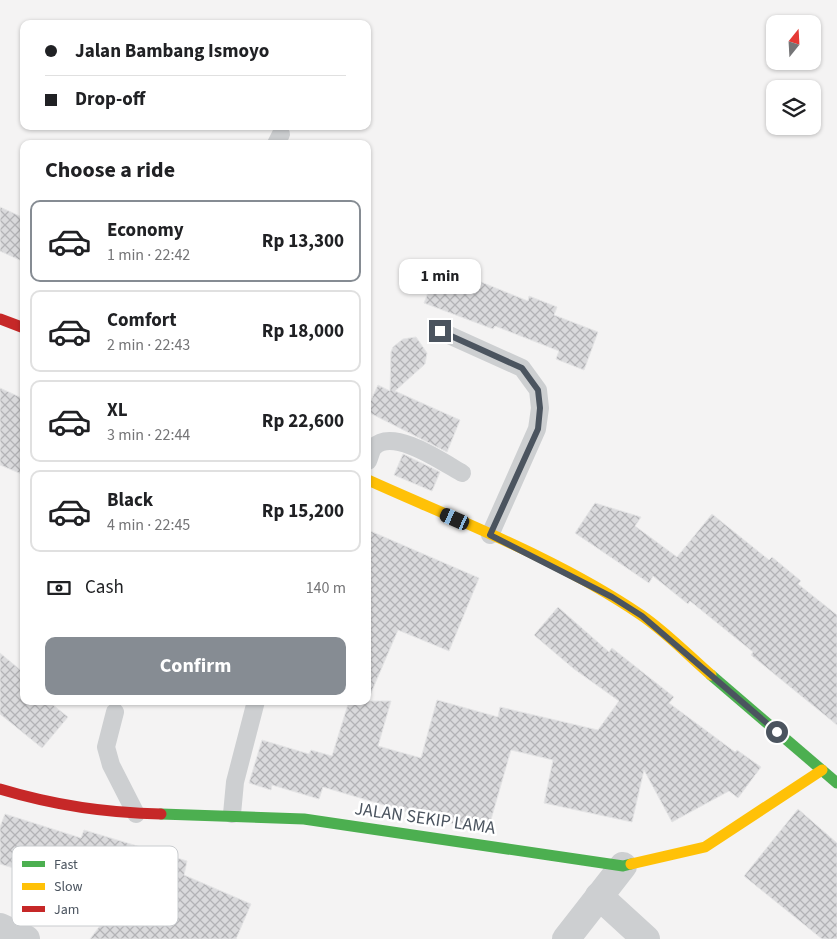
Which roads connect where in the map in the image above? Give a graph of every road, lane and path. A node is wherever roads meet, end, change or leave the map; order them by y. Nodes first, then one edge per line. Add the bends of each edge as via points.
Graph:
1 (0, 319) edge
2 (20, 326) edge
3 (440, 331) dead end
4 (371, 454) edge
5 (462, 473) dead end
6 (371, 481) edge
7 (490, 535) junction
8 (255, 705) edge
9 (115, 712) dead end
10 (822, 770) junction
11 (837, 784) edge
12 (0, 789) edge
13 (136, 814) junction
14 (232, 814) junction
15 (623, 866) junction
16 (598, 896) junction
17 (0, 927) edge
18 (26, 939) edge
19 (566, 939) edge
20 (646, 939) edge

1 - 2 street
3 - 7 lane via 522,368 538,390 538,429
4 - 5 lane via 374,447 383,441 394,440 409,444
6 - 7 street
7 - 10 street via 605,593 642,616
8 - 14 lane via 235,782
9 - 13 lane via 106,747 111,765
10 - 11 street
10 - 15 street, JALAN SEKIP LAMA via 706,847
12 - 13 street, JALAN SEKIP LAMA via 31,801
13 - 14 street, JALAN SEKIP LAMA
14 - 15 street, JALAN SEKIP LAMA via 304,818
15 - 16 street
16 - 19 street
16 - 20 street
17 - 18 street

